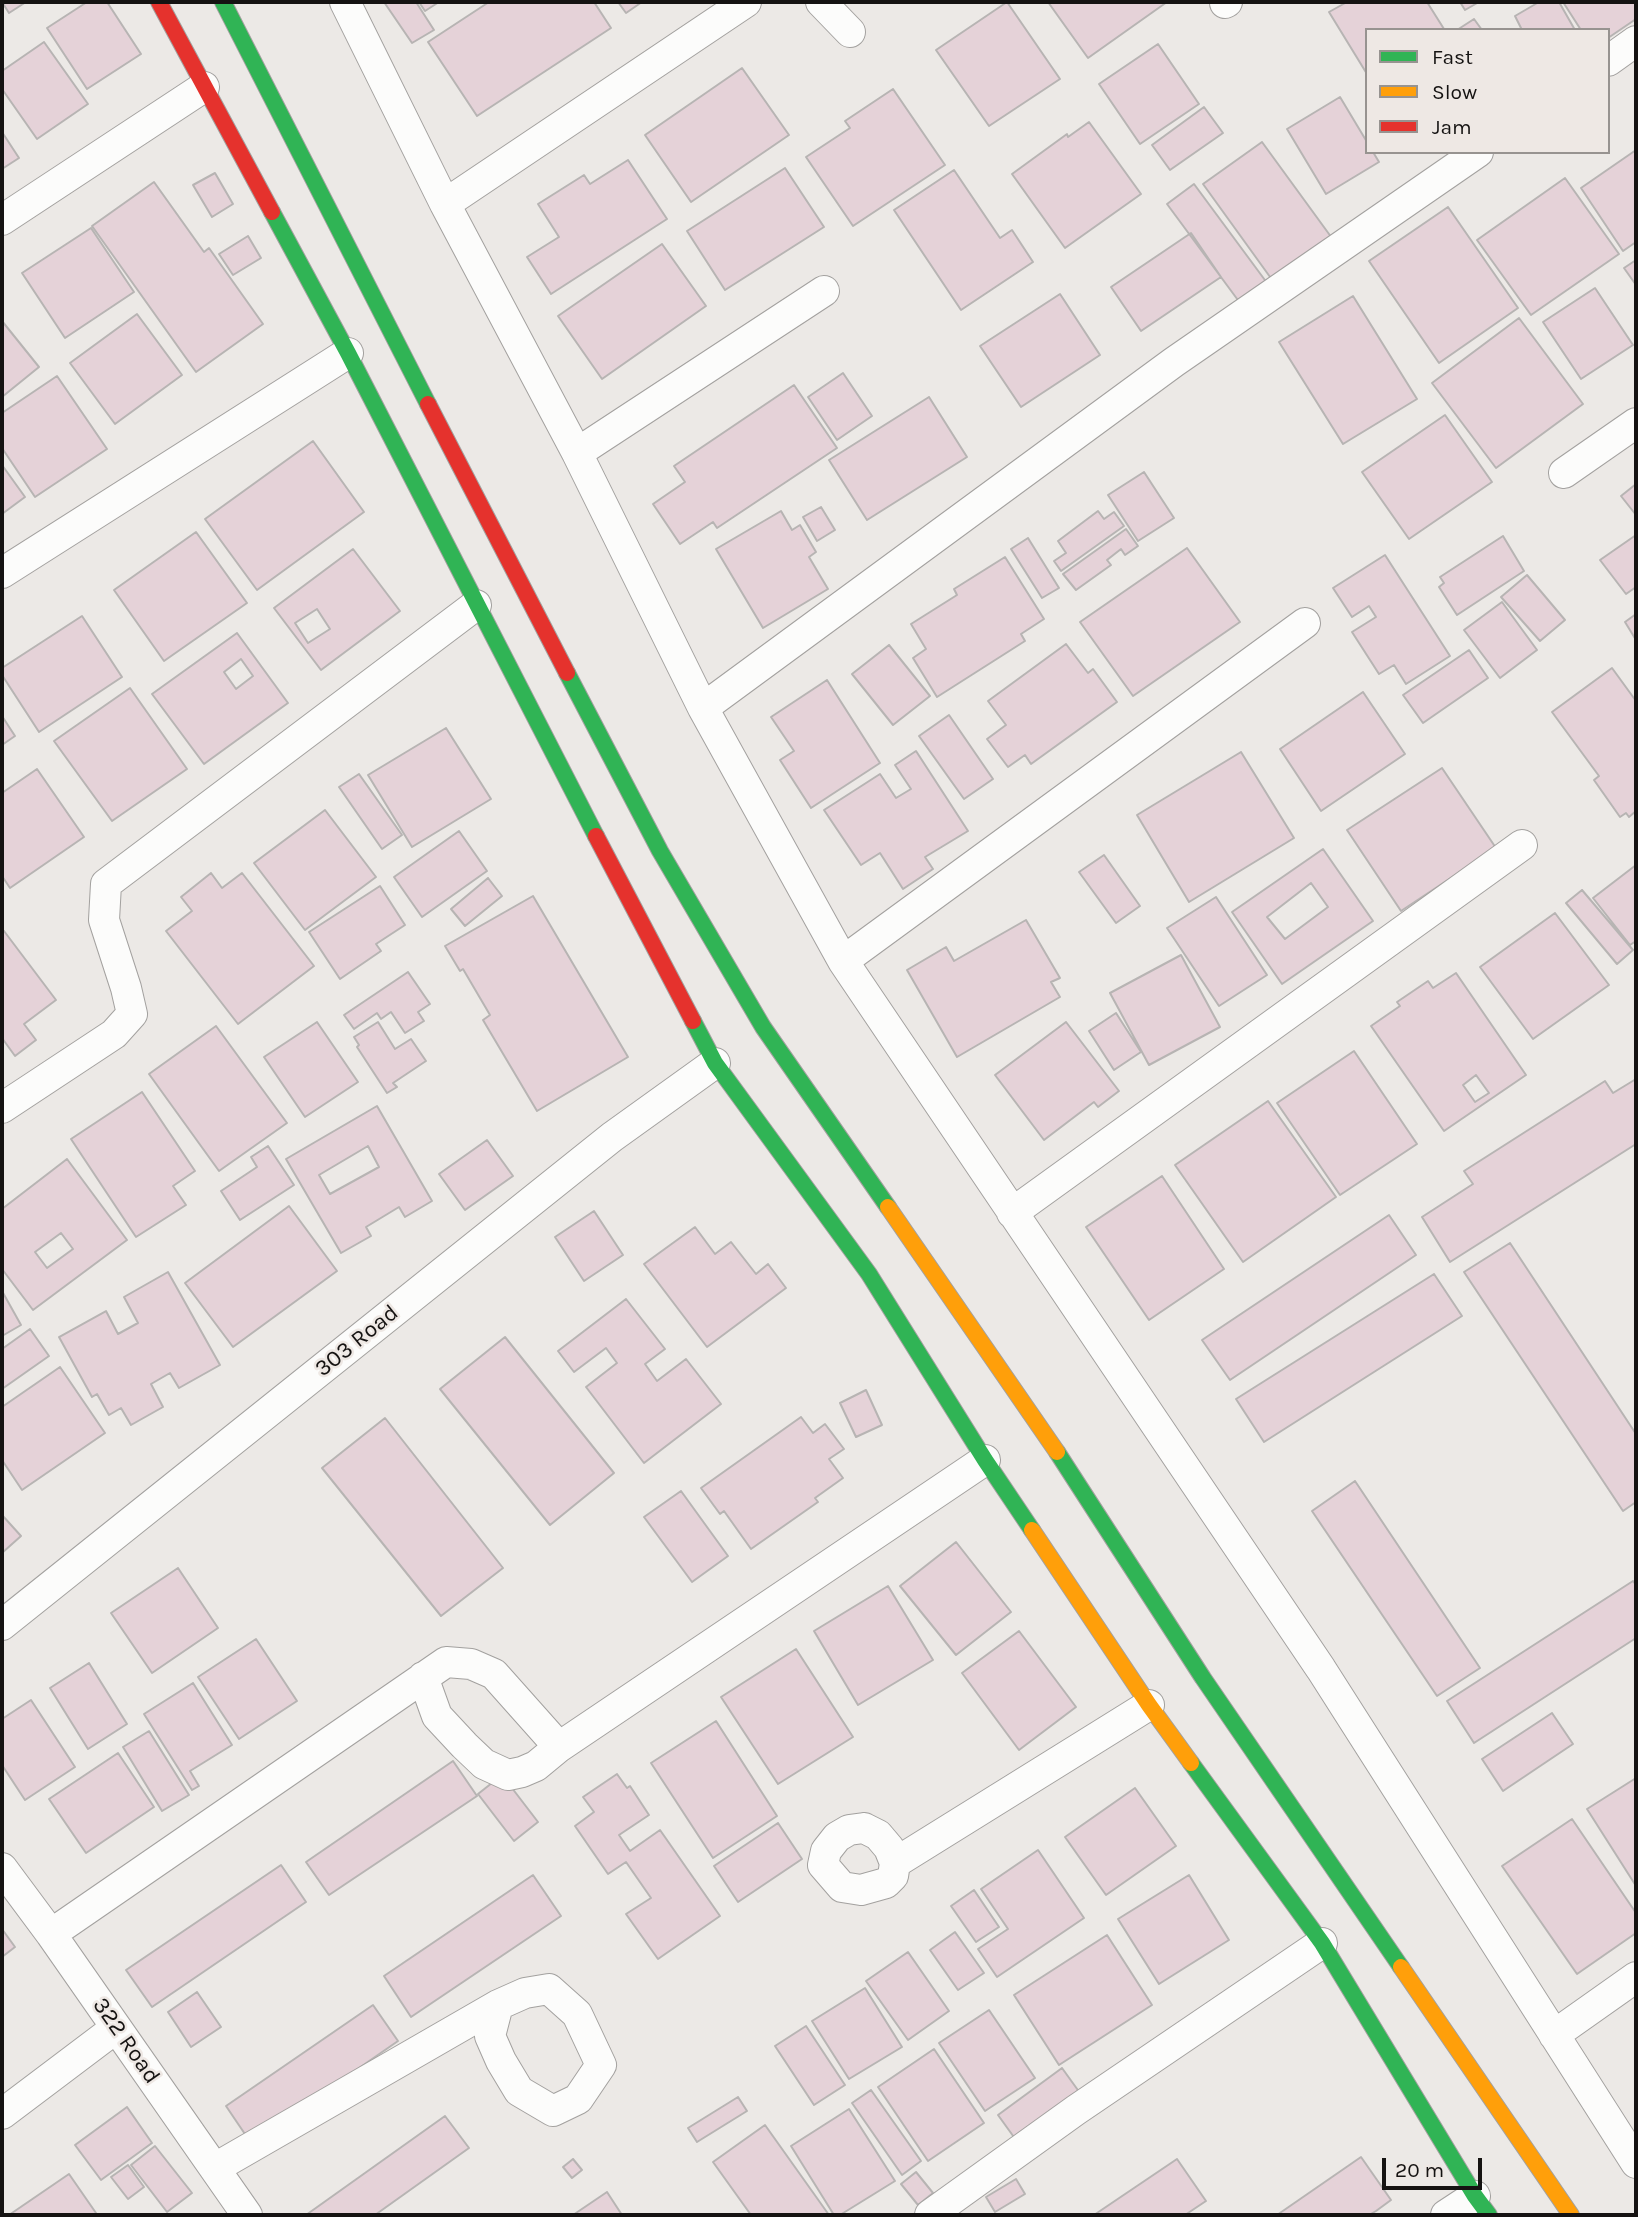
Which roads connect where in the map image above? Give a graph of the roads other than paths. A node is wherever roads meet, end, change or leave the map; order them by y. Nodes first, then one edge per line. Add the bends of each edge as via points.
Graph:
1 (159, 2) edge
2 (223, 2) edge
3 (345, 2) edge
4 (746, 2) edge
5 (821, 2) edge
6 (850, 32) dead end
7 (1636, 41) edge
8 (1610, 60) edge
9 (204, 87) junction
10 (1475, 154) edge
11 (445, 204) junction
12 (2, 220) edge
13 (824, 291) dead end
14 (348, 353) junction
15 (1636, 423) edge
16 (577, 453) junction
17 (1564, 473) dead end
18 (2, 573) edge
19 (476, 605) junction
20 (1305, 623) dead end
21 (703, 708) junction
22 (1522, 845) dead end
23 (843, 961) junction
24 (715, 1063) junction
25 (2, 1108) edge
26 (1012, 1213) junction
27 (985, 1460) junction
28 (2, 1625) edge
29 (423, 1677) junction
30 (1149, 1705) junction
31 (559, 1747) junction
32 (895, 1863) dead end
33 (2, 1868) edge
34 (51, 1934) junction
35 (1322, 1944) junction
36 (1636, 1977) edge
37 (498, 2005) dead end
38 (116, 2028) junction
39 (1554, 2035) junction
40 (2, 2114) edge
41 (1636, 2164) edge
42 (215, 2168) junction
43 (1482, 2206) edge
44 (247, 2215) edge
45 (930, 2215) edge
46 (1447, 2215) edge
47 (1571, 2215) edge

1 - 9 street
2 - 47 street via 653,838 763,1027 1044,1432 1203,1678
3 - 11 street
4 - 11 street
5 - 6 street
7 - 8 street
9 - 12 street
9 - 14 street
10 - 21 street via 1174,362
11 - 16 street
13 - 16 street
14 - 18 street
14 - 19 street
15 - 17 street
16 - 21 street
19 - 24 street
19 - 25 street via 106,884 104,920 132,1014 114,1034
20 - 23 street
21 - 23 street
22 - 26 street
23 - 26 street
24 - 27 street via 869,1273
24 - 28 street, 303 Road via 612,1138
26 - 39 street via 1321,1669
27 - 30 street
27 - 31 street
29 - 31 street via 446,1662 471,1664 494,1674
29 - 31 street via 437,1716 484,1764 508,1775 536,1766
29 - 34 street
30 - 32 street
30 - 35 street
33 - 34 street, 322 Road
34 - 38 street, 322 Road
35 - 43 street
35 - 45 street
36 - 39 street
37 - 42 street
38 - 40 street
38 - 42 street, 322 Road
39 - 41 street
42 - 44 street, 322 Road
43 - 46 street

